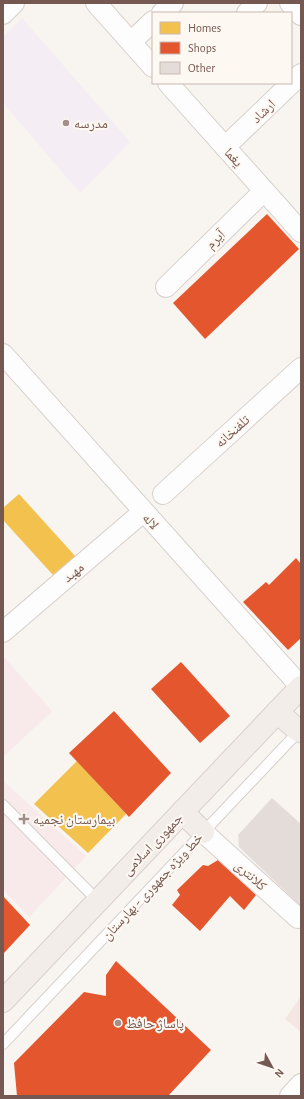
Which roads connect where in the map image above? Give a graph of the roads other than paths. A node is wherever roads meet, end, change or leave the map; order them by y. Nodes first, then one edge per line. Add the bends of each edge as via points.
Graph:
1 (14, 3) edge
2 (96, 3) edge
3 (173, 3) edge
4 (257, 3) edge
5 (290, 3) edge
6 (163, 12) edge
7 (248, 12) edge
8 (3, 14) edge
9 (301, 15) edge
10 (152, 22) edge
11 (131, 42) junction
12 (152, 66) edge
13 (298, 82) edge
14 (169, 84) edge
15 (225, 147) junction
16 (264, 191) junction
17 (301, 232) edge
18 (166, 287) dead end
19 (3, 354) edge
20 (301, 368) edge
21 (163, 494) dead end
22 (143, 512) junction
23 (3, 632) edge
24 (301, 687) edge
25 (277, 712) junction
26 (300, 731) edge
27 (3, 805) edge
28 (182, 812) junction
29 (203, 832) junction
30 (98, 900) junction
31 (298, 918) dead end
32 (3, 1001) edge
33 (3, 1044) edge
34 (301, 1084) edge
35 (290, 1096) edge

1 - 8 street
2 - 11 street
3 - 6 street
4 - 7 street
5 - 9 street
10 - 11 street
11 - 12 street
13 - 15 street, ارشاد
14 - 15 street, یغما
15 - 16 street, یغما
16 - 17 street, یغما
16 - 18 street, آیرم
19 - 22 street, لاله
20 - 21 street, تلفنخانه
22 - 23 street, مهبد
22 - 24 street, لاله
24 - 25 main road, جمهوری اسلامی
25 - 26 main road
25 - 28 main road, جمهوری اسلامی
26 - 29 lane, خط ویژه جمهوری - بهارستان
27 - 30 lane
28 - 29 main road
28 - 30 main road, جمهوری اسلامی
29 - 31 street, کلانتری
29 - 33 lane, خط ویژه جمهوری - بهارستان
30 - 32 main road, جمهوری اسلامی
34 - 35 street

